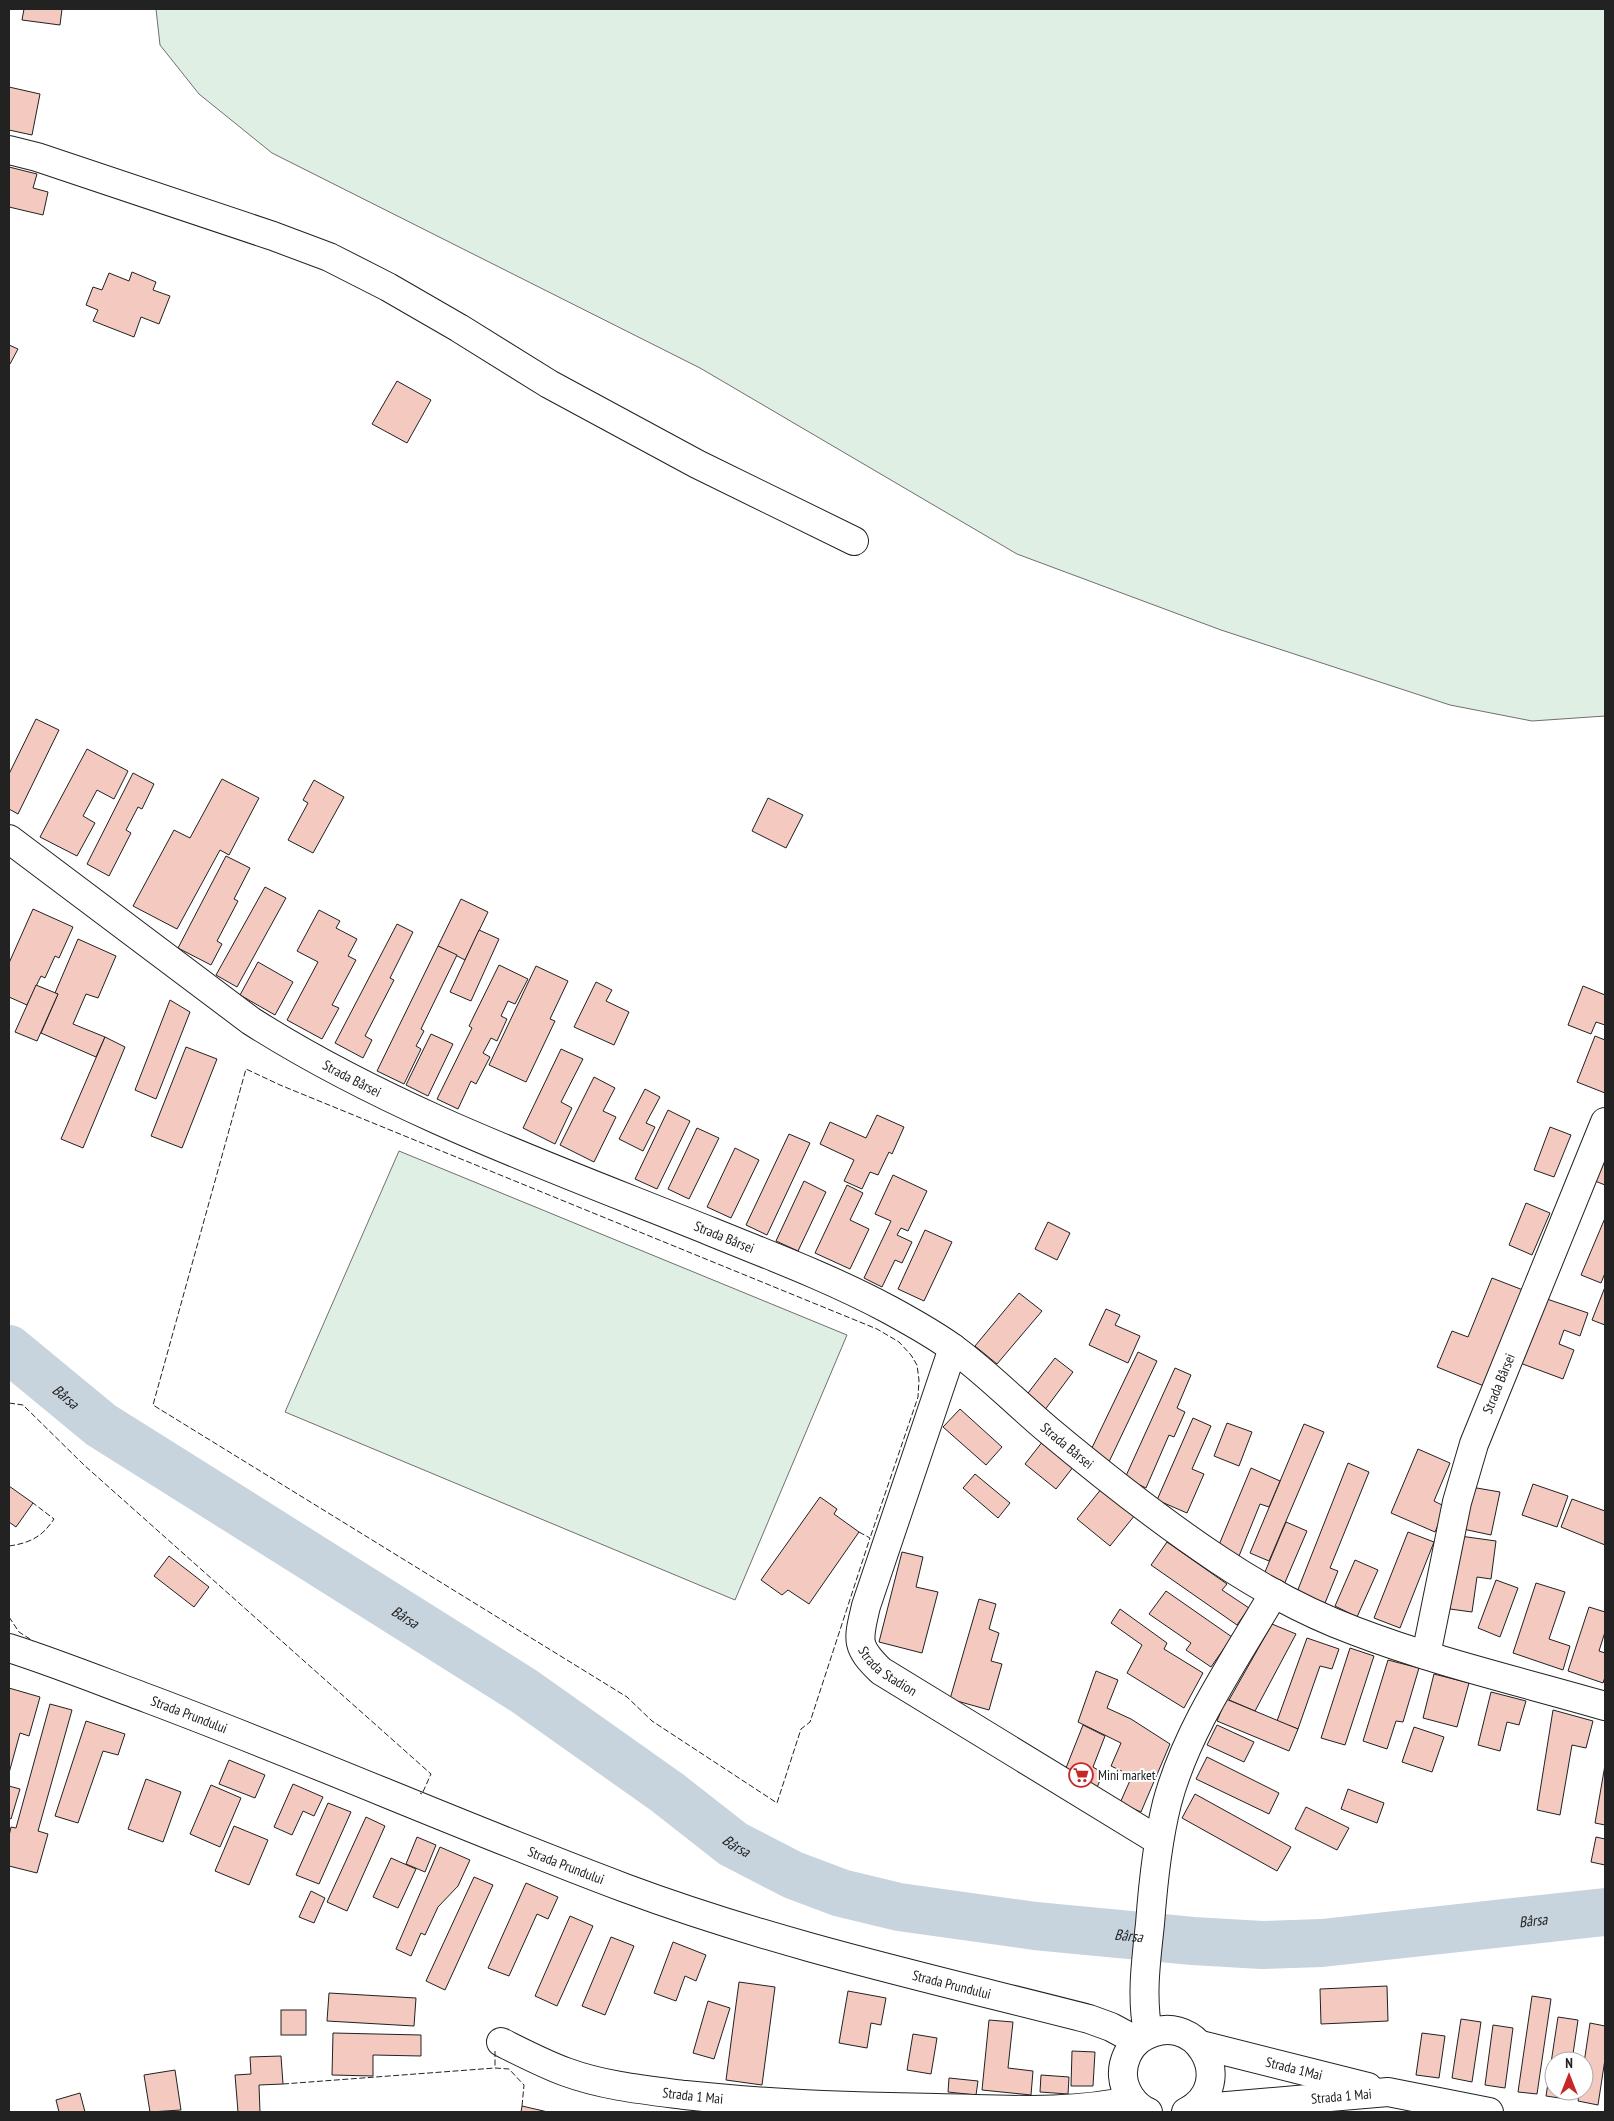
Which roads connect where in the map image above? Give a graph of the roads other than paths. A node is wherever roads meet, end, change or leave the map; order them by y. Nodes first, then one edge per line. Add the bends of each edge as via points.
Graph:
1 (9, 150) edge
2 (854, 541) dead end
3 (9, 839) edge
4 (1605, 1122) edge
5 (953, 1348) junction
6 (1274, 1593) junction
7 (9, 1648) edge
8 (1426, 1655) junction
9 (1605, 1706) edge
10 (1159, 1841) junction
11 (1142, 2037) junction
12 (501, 2042) dead end
13 (1201, 2045) junction
14 (1396, 2099) edge
15 (1140, 2106) edge
16 (816, 2109) edge
17 (1189, 2111) edge
18 (1489, 2112) edge

1 - 2 street via 329,257 388,287 549,384 697,464
3 - 5 street, Strada Bârsei via 251,1021 348,1078 490,1142 853,1292
4 - 8 street, Strada Bârsei via 1474,1444 1464,1474
5 - 6 street, Strada Bârsei via 1110,1480 1220,1560
5 - 10 street, Strada Stadion via 866,1606 859,1642 867,1658 882,1671
6 - 8 street, Strada Bârsei via 1354,1631
6 - 10 street via 1200,1720 1168,1801
7 - 11 street, Strada Prundului via 197,1717 625,1888 806,1946 1089,2019
8 - 9 street, Strada Bârsei
10 - 11 street via 1144,1984
11 - 13 street, Strada 1Mai via 1162,2029 1176,2030
11 - 15 street via 1129,2052 1123,2077 1126,2089
12 - 16 street, Strada 1 Mai via 567,2072 605,2083
13 - 14 street, Strada 1Mai
13 - 17 street via 1211,2072 1209,2086 1202,2099
14 - 17 street, Strada 1 Mai
14 - 18 street, Strada 1 Mai
15 - 16 street, Strada 1 Mai via 1049,2110

